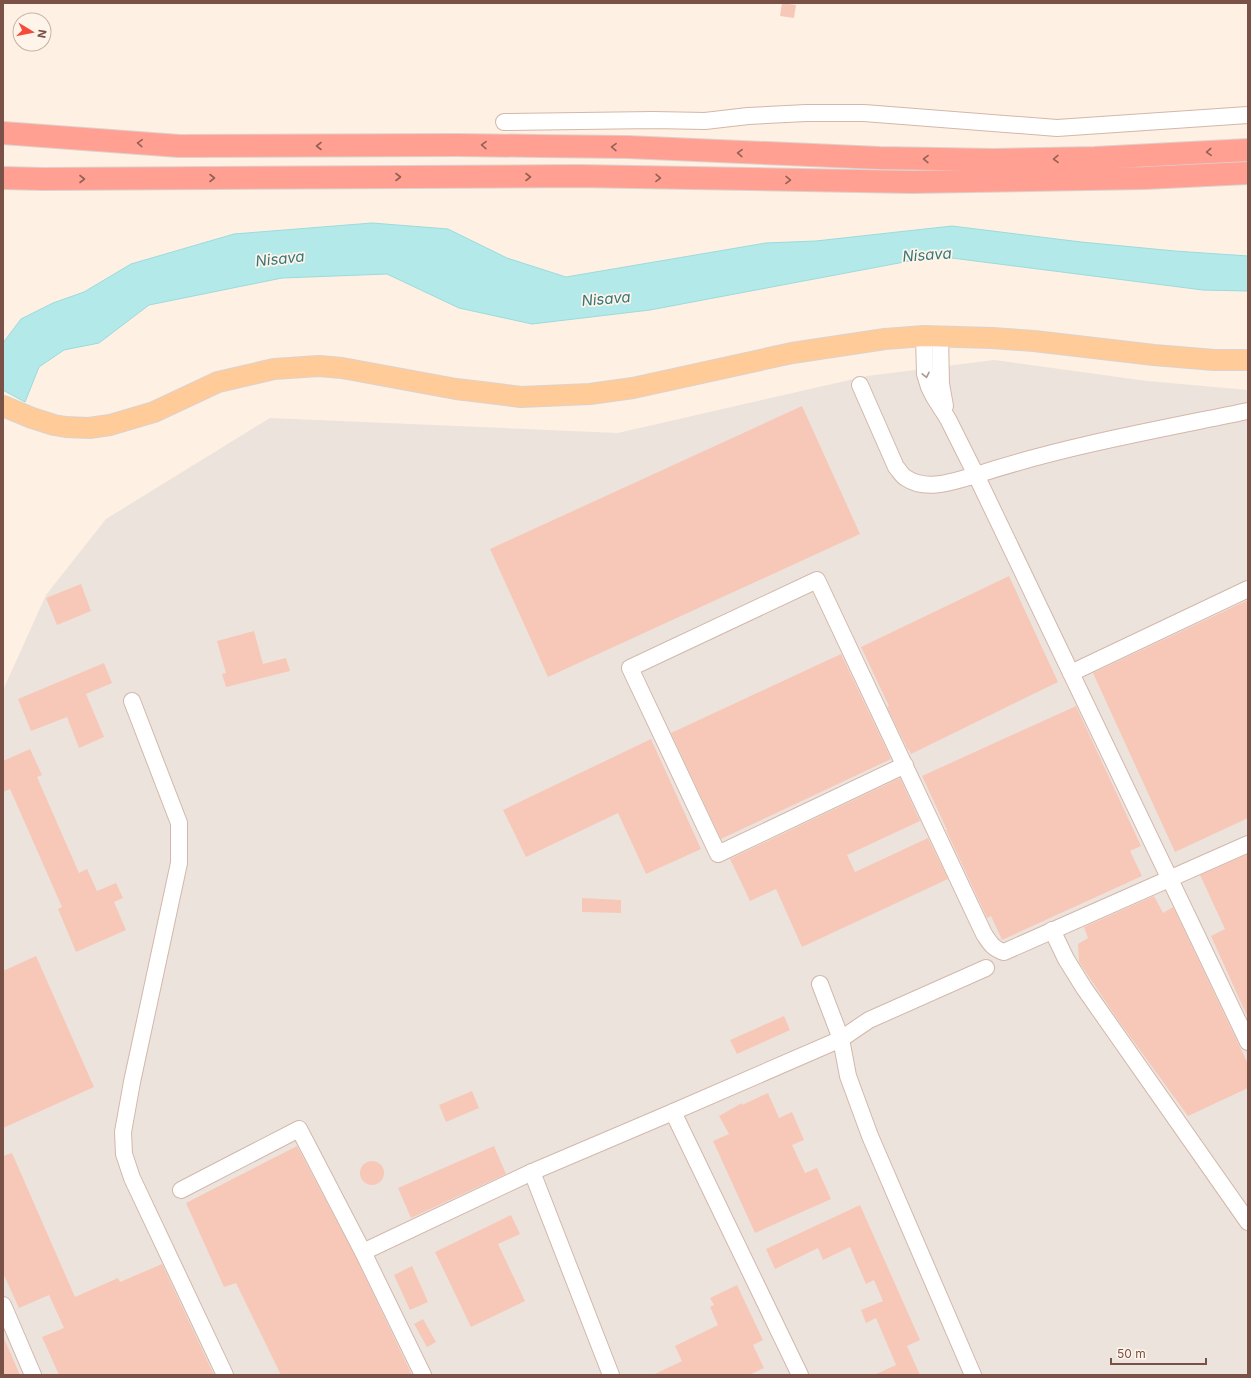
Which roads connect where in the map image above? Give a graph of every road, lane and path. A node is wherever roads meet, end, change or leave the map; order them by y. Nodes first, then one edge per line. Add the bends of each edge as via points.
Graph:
1 (1248, 115) edge
2 (504, 122) dead end
3 (3, 133) edge
4 (1248, 150) edge
5 (1248, 172) edge
6 (3, 178) edge
7 (932, 336) junction
8 (1248, 360) edge
9 (860, 385) dead end
10 (3, 406) edge
11 (1248, 412) edge
12 (976, 475) junction
13 (1248, 589) edge
14 (1071, 673) junction
15 (132, 701) dead end
16 (905, 765) junction
17 (1248, 844) edge
18 (1171, 879) junction
19 (1052, 930) junction
20 (986, 968) dead end
21 (820, 984) dead end
22 (841, 1039) junction
23 (1248, 1042) edge
24 (673, 1112) junction
25 (532, 1172) junction
26 (180, 1190) dead end
27 (1248, 1222) edge
28 (363, 1252) junction
29 (3, 1305) edge
30 (33, 1375) edge
31 (225, 1375) edge
32 (423, 1375) edge
33 (611, 1375) edge
34 (800, 1375) edge
35 (973, 1375) edge

1 - 2 street via 1057,128 864,113 806,113 705,121
4 -> 3 highway via 994,160 880,158 627,147 457,144 179,146
6 -> 5 highway via 578,176 919,182 1146,178
7 - 8 main road via 1027,341 1214,360
7 - 10 main road via 885,339 792,352 633,388 567,396 521,397 318,366 274,369 218,382 154,412 110,425 89,428 54,425
7 - 12 street via 948,419
9 - 12 street via 896,467 905,478 920,485 937,484
11 - 12 street via 1084,444 1020,460
12 - 14 street
13 - 14 street
14 - 18 street
15 - 31 street via 179,823 179,863 132,1082 123,1132 124,1154 132,1178
16 - 16 street via 718,854 630,668 817,580
16 - 19 street via 984,934 992,946 1004,952
17 - 18 street
18 - 19 street
18 - 23 street
19 - 27 street via 1084,988
20 - 22 street via 869,1020
21 - 22 street
22 - 24 street
22 - 35 street via 848,1076 870,1136
24 - 25 street
24 - 34 street
25 - 28 street
25 - 33 street
26 - 28 street via 299,1129
28 - 32 street
29 - 30 street

